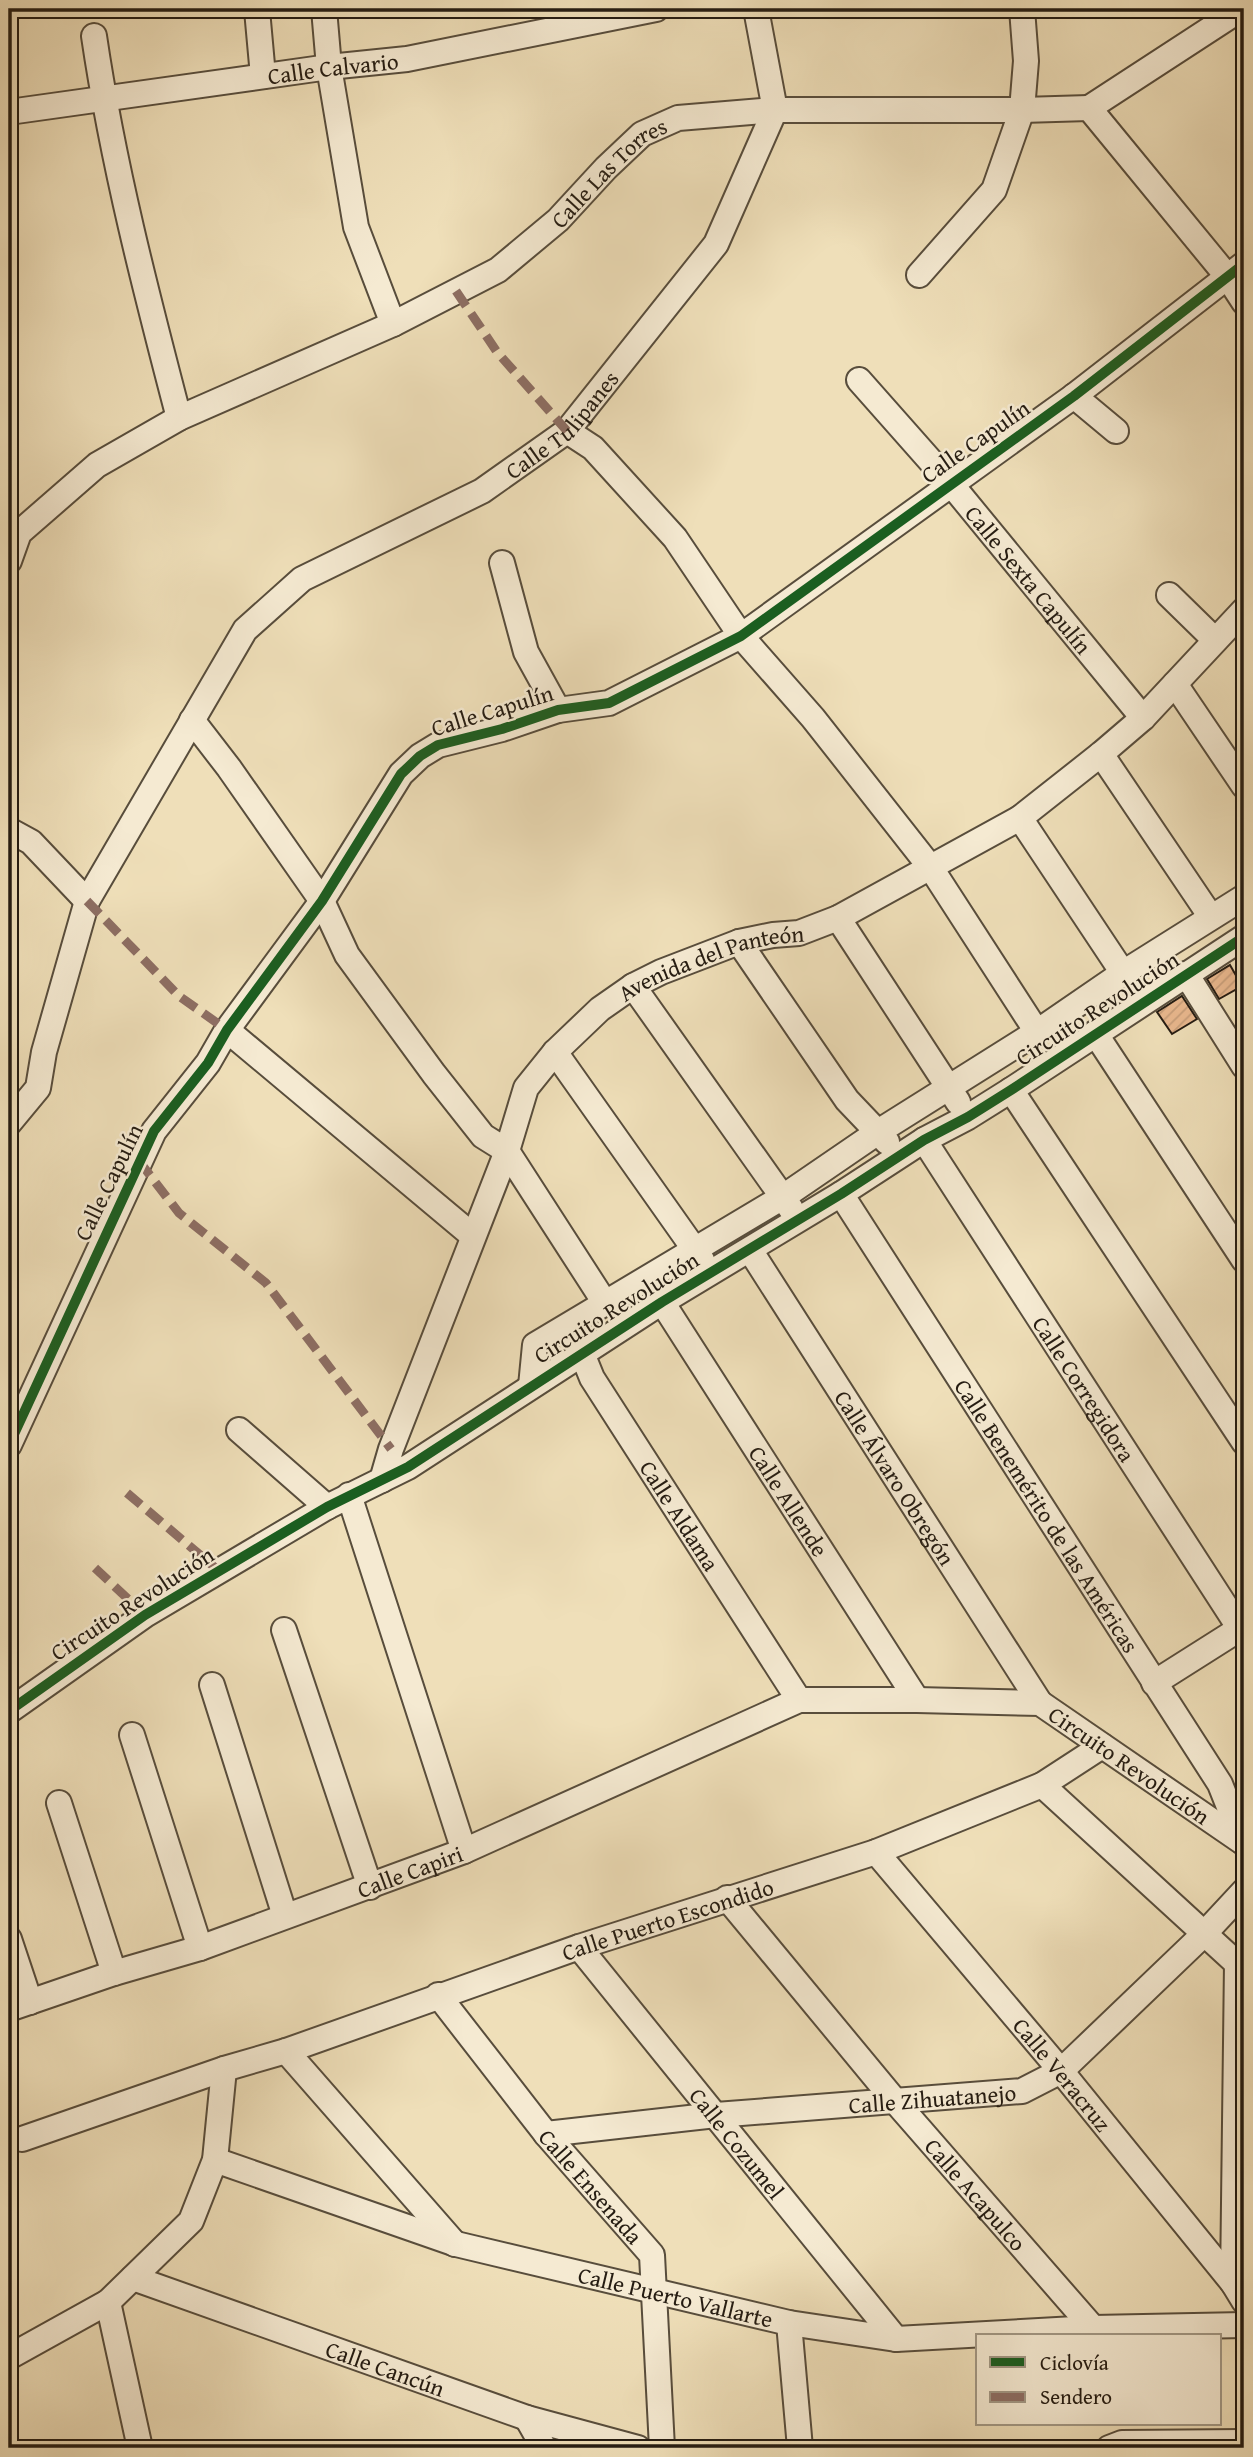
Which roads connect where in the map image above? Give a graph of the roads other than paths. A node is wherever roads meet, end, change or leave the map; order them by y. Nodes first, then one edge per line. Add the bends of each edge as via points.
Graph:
1 (257, 9) edge
2 (324, 9) edge
3 (656, 9) edge
4 (756, 9) edge
5 (1022, 9) edge
6 (1241, 9) edge
7 (94, 36) dead end
8 (329, 67) junction
9 (263, 76) junction
10 (103, 99) junction
11 (1089, 108) junction
12 (775, 110) junction
13 (1022, 110) junction
14 (9, 112) edge
15 (1236, 270) edge
16 (919, 275) dead end
17 (1244, 302) edge
18 (393, 324) junction
19 (859, 380) dead end
20 (1074, 396) junction
21 (179, 418) junction
22 (567, 430) junction
23 (1116, 431) dead end
24 (951, 484) junction
25 (9, 561) edge
26 (502, 563) dead end
27 (1169, 595) dead end
28 (1244, 610) edge
29 (741, 636) junction
30 (1215, 640) junction
31 (1175, 684) junction
32 (558, 710) junction
33 (1143, 718) junction
34 (192, 720) junction
35 (1101, 754) junction
36 (1244, 786) edge
37 (1020, 818) junction
38 (9, 830) edge
39 (931, 868) junction
40 (1244, 897) edge
41 (87, 901) junction
42 (322, 901) junction
43 (1211, 917) junction
44 (838, 918) junction
45 (1244, 937) edge
46 (739, 942) junction
47 (1123, 973) junction
48 (1186, 974) junction
49 (633, 986) junction
50 (227, 1030) junction
51 (1037, 1032) junction
52 (1095, 1033) junction
53 (555, 1052) junction
54 (1244, 1066) edge
55 (949, 1088) junction
56 (1011, 1090) junction
57 (968, 1117) junction
58 (9, 1123) edge
59 (877, 1132) junction
60 (924, 1140) junction
61 (507, 1151) junction
62 (900, 1156) junction
63 (841, 1194) junction
64 (783, 1197) junction
65 (797, 1219) junction
66 (473, 1236) junction
67 (695, 1249) junction
68 (750, 1250) junction
69 (1244, 1260) edge
70 (710, 1273) junction
71 (662, 1302) junction
72 (605, 1303) junction
73 (569, 1325) junction
74 (583, 1353) junction
75 (531, 1386) junction
76 (239, 1430) dead end
77 (1244, 1442) edge
78 (9, 1445) edge
79 (382, 1480) junction
80 (349, 1495) junction
81 (327, 1507) junction
82 (284, 1630) dead end
83 (1243, 1630) edge
84 (1154, 1683) junction
85 (212, 1685) dead end
86 (799, 1700) junction
87 (917, 1700) junction
88 (1040, 1703) junction
89 (10, 1708) edge
90 (132, 1735) dead end
91 (1101, 1746) junction
92 (1042, 1785) junction
93 (59, 1803) dead end
94 (1243, 1842) edge
95 (464, 1851) junction
96 (876, 1852) junction
97 (370, 1886) junction
98 (1244, 1891) edge
99 (727, 1898) junction
100 (285, 1916) junction
101 (1204, 1934) junction
102 (9, 1939) edge
103 (579, 1947) junction
104 (200, 1948) junction
105 (1241, 1967) edge
106 (114, 1973) junction
107 (439, 1995) junction
108 (20, 2006) edge
109 (286, 2051) junction
110 (224, 2069) junction
111 (1061, 2071) junction
112 (895, 2101) junction
113 (716, 2115) junction
114 (546, 2133) junction
115 (22, 2139) dead end
116 (215, 2160) junction
117 (456, 2244) junction
118 (134, 2278) junction
119 (655, 2291) junction
120 (1239, 2292) edge
121 (108, 2302) junction
122 (789, 2323) junction
123 (1244, 2325) edge
124 (1093, 2328) junction
125 (986, 2334) edge
126 (976, 2335) edge
127 (896, 2339) junction
128 (9, 2357) edge
129 (527, 2418) junction
130 (1236, 2444) edge
131 (140, 2448) edge
132 (544, 2448) edge
133 (638, 2448) edge
134 (662, 2448) edge
135 (800, 2448) edge
136 (1110, 2448) edge

1 - 9 street
2 - 8 street
3 - 8 street, Calle Calvario via 407,59
4 - 12 street
5 - 13 street via 1026,61
6 - 11 street
7 - 10 street
8 - 9 street, Calle Calvario
8 - 18 street via 356,227
9 - 10 street, Calle Calvario
10 - 14 street, Calle Calvario
10 - 21 street via 142,279
11 - 13 street, Calle Las Torres
11 - 15 street
12 - 13 street, Calle Las Torres
12 - 18 street, Calle Las Torres via 678,118 642,134 558,220 498,270
12 - 22 street, Calle Tulipanes via 716,244
13 - 16 street via 994,190
15 - 17 street
15 - 20 street, Calle Capulín
18 - 21 street, Calle Las Torres
19 - 24 street, Calle Sexta Capulín
20 - 23 street
20 - 24 street, Calle Capulín
21 - 25 street, Calle Las Torres via 97,465 19,533
22 - 29 street via 593,448 675,538
22 - 34 street, Calle Tulipanes via 482,491 302,579 245,630
24 - 29 street, Calle Capulín
24 - 33 street, Calle Sexta Capulín
26 - 32 street via 526,652
27 - 30 street
28 - 30 street, Avenida del Panteón
29 - 32 street, Calle Capulín via 609,703
29 - 39 street
30 - 31 street, Avenida del Panteón
31 - 33 street, Avenida del Panteón
31 - 36 street
32 - 42 street, Calle Capulín via 438,746 420,756 401,774
33 - 35 street, Avenida del Panteón
34 - 41 street
34 - 42 street
35 - 37 street, Avenida del Panteón
35 - 43 street
37 - 39 street, Avenida del Panteón
37 - 47 street
38 - 41 street via 31,842
39 - 44 street, Avenida del Panteón
39 - 51 street
40 - 43 street, Circuito Revolución
41 - 58 street via 38,1088
42 - 50 street, Calle Capulín
42 - 61 street via 347,954 434,1074 483,1136
43 - 47 street, Circuito Revolución
44 - 46 street, Avenida del Panteón via 799,933
44 - 55 street
45 - 48 street, Circuito Revolución
46 - 49 street, Avenida del Panteón
46 - 59 street via 847,1100
47 - 51 street, Circuito Revolución
48 - 52 street, Circuito Revolución
48 - 54 street
49 - 53 street, Avenida del Panteón via 600,1009
49 - 64 street
50 - 66 street
50 - 78 street, Calle Capulín via 208,1063 154,1131
51 - 55 street, Circuito Revolución
52 - 56 street, Circuito Revolución
52 - 69 street
53 - 61 street, Avenida del Panteón via 526,1088
53 - 67 street
55 - 57 street
55 - 59 street, Circuito Revolución
56 - 57 street, Circuito Revolución
56 - 77 street
57 - 60 street, Circuito Revolución
59 - 62 street
59 - 64 street, Circuito Revolución
60 - 62 street, Circuito Revolución
60 - 83 street, Calle Corregidora
61 - 66 street, Avenida del Panteón
61 - 72 street
62 - 63 street, Circuito Revolución
63 - 65 street, Circuito Revolución
63 - 84 street, Calle Benemérito de las Américas
64 - 65 street
64 - 67 street, Circuito Revolución
65 - 68 street, Circuito Revolución
66 - 79 street, Avenida del Panteón
67 - 70 street
67 - 72 street, Circuito Revolución
68 - 70 street, Circuito Revolución
68 - 88 street, Calle Álvaro Obregón
70 - 71 street, Circuito Revolución
71 - 74 street, Circuito Revolución
71 - 87 street, Calle Allende
72 - 73 street, Circuito Revolución
73 - 74 street, Calle Aldama
73 - 75 street, Circuito Revolución via 536,1345
74 - 75 street, Circuito Revolución
74 - 86 street, Calle Aldama via 592,1378
75 - 79 street, Circuito Revolución
76 - 81 street
79 - 80 street, Circuito Revolución
80 - 81 street, Circuito Revolución
80 - 95 street
81 - 89 street, Circuito Revolución via 145,1615
82 - 97 street
83 - 84 street
84 - 94 street, Calle Benemérito de las Américas via 1220,1784
85 - 100 street
86 - 87 street, Circuito Revolución
86 - 95 street, Calle Capiri
87 - 88 street, Circuito Revolución
88 - 91 street, Circuito Revolución
90 - 104 street
91 - 92 street, Calle Puerto Escondido
91 - 94 street, Circuito Revolución
92 - 96 street, Calle Puerto Escondido
92 - 101 street
93 - 106 street
95 - 97 street, Calle Capiri
96 - 99 street, Calle Puerto Escondido
96 - 111 street, Calle Veracruz
97 - 100 street, Calle Capiri
98 - 101 street, Calle Zihuatanejo
99 - 103 street, Calle Puerto Escondido
99 - 112 street, Calle Acapulco
100 - 104 street, Calle Capiri
101 - 105 street
101 - 111 street, Calle Zihuatanejo
102 - 108 street
103 - 107 street, Calle Puerto Escondido
103 - 113 street, Calle Cozumel
104 - 106 street, Calle Capiri
105 - 120 street
106 - 108 street, Calle Capiri
107 - 109 street, Calle Puerto Escondido
107 - 114 street, Calle Ensenada
109 - 110 street, Calle Puerto Escondido
109 - 117 street
110 - 115 street, Calle Puerto Escondido
110 - 116 street
111 - 112 street, Calle Zihuatanejo via 1022,2091
111 - 120 street, Calle Veracruz
112 - 113 street, Calle Zihuatanejo
112 - 124 street, Calle Acapulco
113 - 114 street, Calle Zihuatanejo
113 - 127 street, Calle Cozumel
114 - 119 street, Calle Ensenada via 652,2255
116 - 117 street, Calle Puerto Vallarte
116 - 118 street via 191,2221
117 - 119 street, Calle Puerto Vallarte
118 - 121 street
118 - 129 street, Calle Cancún
119 - 122 street, Calle Puerto Vallarte
119 - 134 street, Calle Ensenada
121 - 128 street
121 - 131 street
122 - 127 street, Calle Puerto Vallarte
122 - 135 street
123 - 124 street, Calle Puerto Vallarte
124 - 125 street, Calle Puerto Vallarte
126 - 127 street, Calle Puerto Vallarte
129 - 132 street
129 - 133 street, Calle Cancún
130 - 136 street via 1122,2443

